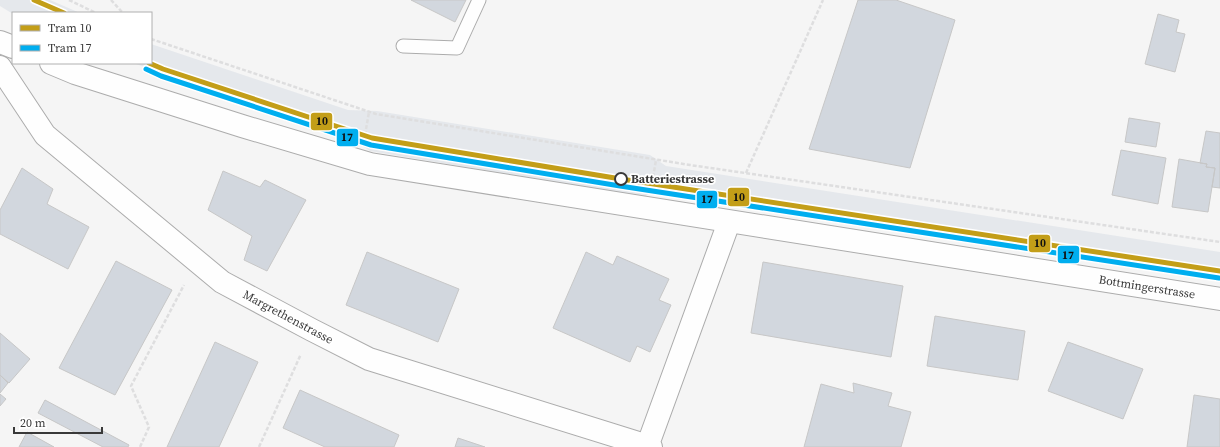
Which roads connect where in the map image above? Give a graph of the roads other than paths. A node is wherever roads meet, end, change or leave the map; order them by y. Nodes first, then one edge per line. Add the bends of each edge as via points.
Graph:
1 (479, 0) edge
2 (0, 42) edge
3 (403, 46) dead end
4 (12, 47) edge
5 (53, 64) edge
6 (0, 67) edge
7 (729, 222) junction
8 (1220, 299) edge
9 (649, 446) edge

1 - 3 lane via 457,48
2 - 4 main road
5 - 7 main road, Bottmingerstrasse via 75,73 370,164
6 - 9 main road, Margrethenstrasse via 45,135 222,282 369,358
7 - 8 main road, Bottmingerstrasse
7 - 9 main road

